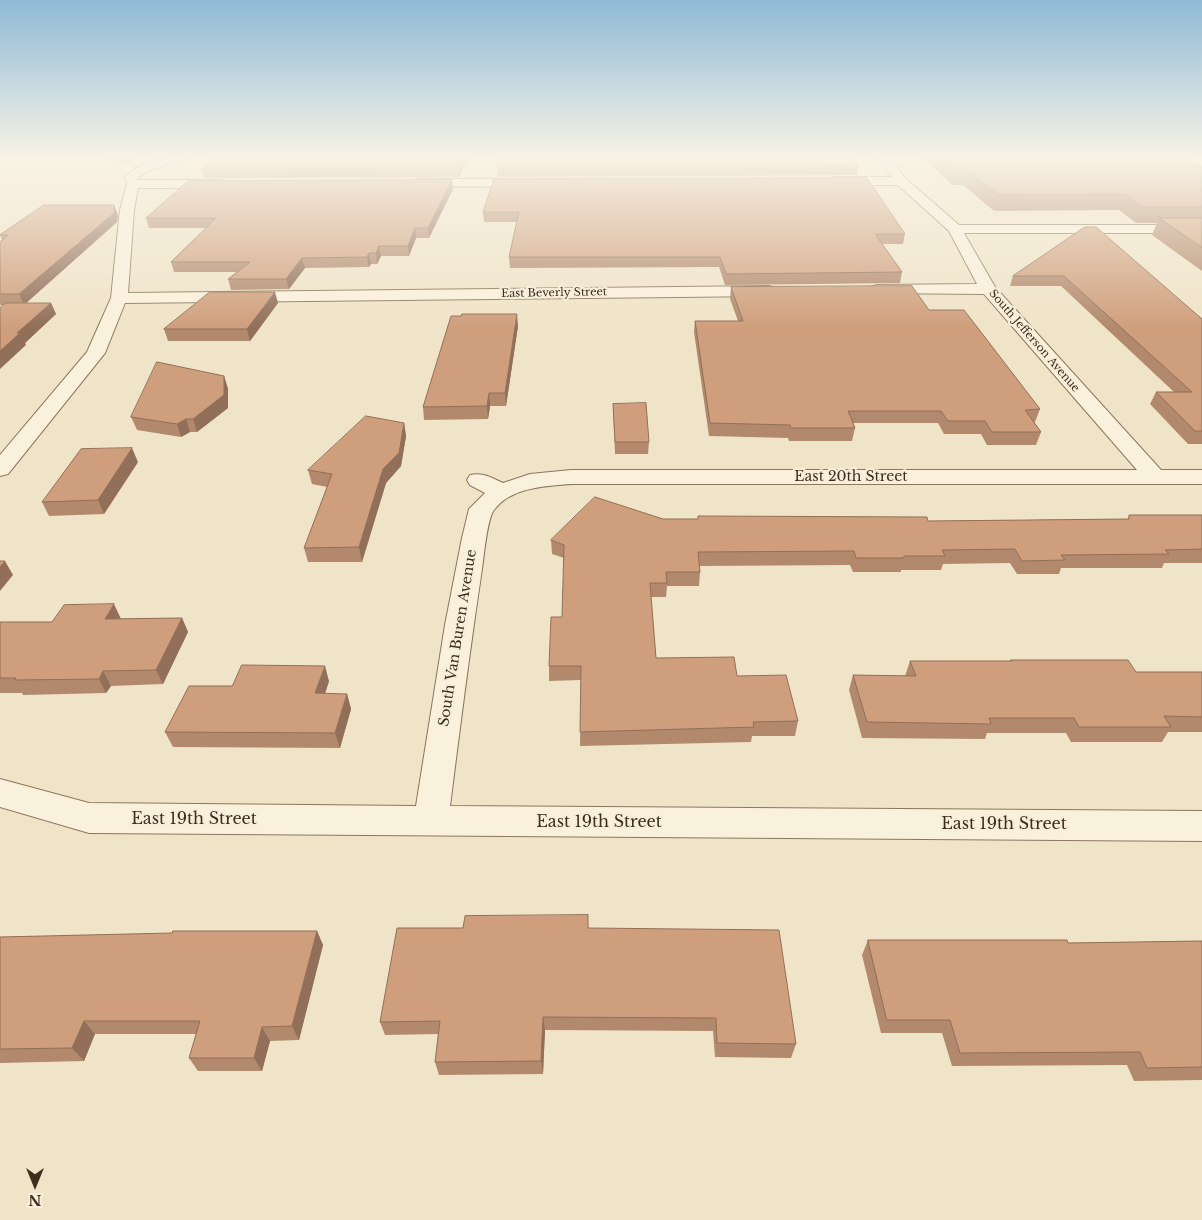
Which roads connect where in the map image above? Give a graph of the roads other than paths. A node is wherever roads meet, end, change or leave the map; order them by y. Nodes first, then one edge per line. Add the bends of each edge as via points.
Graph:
1 (127, 214) edge
2 (938, 214) edge
3 (955, 229) junction
4 (1202, 229) edge
5 (988, 289) junction
6 (858, 290) edge
7 (788, 291) edge
8 (119, 298) junction
9 (0, 469) edge
10 (1154, 476) junction
11 (1202, 477) edge
12 (490, 486) joint
13 (0, 793) edge
14 (431, 821) junction
15 (1202, 826) edge

1 - 8 street
2 - 3 street, South Jefferson Avenue
3 - 4 street
3 - 5 street, South Jefferson Avenue
5 - 6 street
5 - 10 street, South Jefferson Avenue
7 - 8 street, East Beverly Street
8 - 9 street via 96,353
10 - 11 street, East 20th Street
10 - 12 street, East 20th Street via 571,477
12 - 14 street, South Van Buren Avenue via 491,499 481,509 474,538
13 - 14 street, East 19th Street via 89,818
14 - 15 street, East 19th Street

